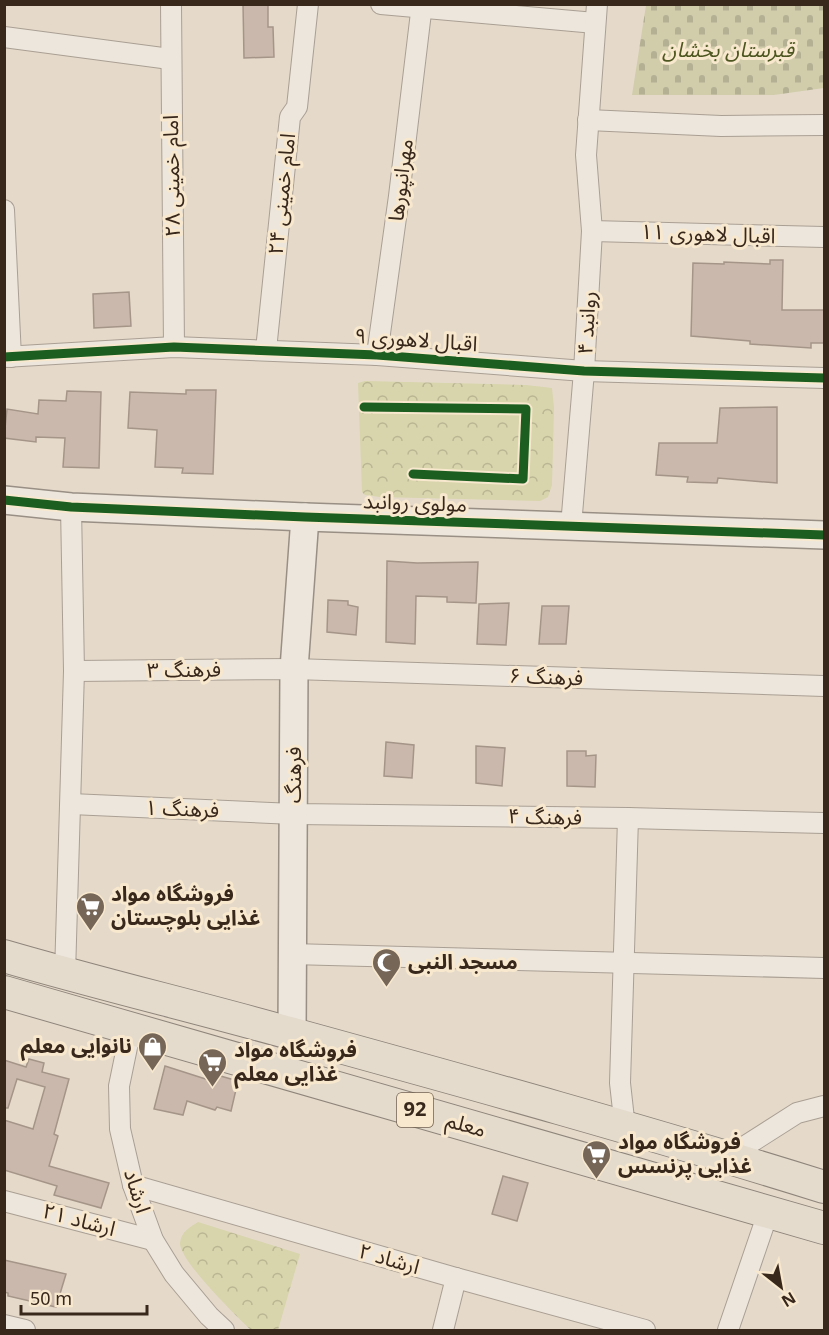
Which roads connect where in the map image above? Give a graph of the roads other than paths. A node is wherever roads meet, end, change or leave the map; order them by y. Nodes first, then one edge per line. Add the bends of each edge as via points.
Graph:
1 (171, 4) edge
2 (308, 4) edge
3 (381, 4) edge
4 (422, 6) edge
5 (596, 14) edge
6 (4, 37) edge
7 (170, 59) junction
8 (588, 120) junction
9 (825, 124) edge
10 (4, 210) edge
11 (592, 231) junction
12 (825, 237) edge
13 (174, 347) junction
14 (266, 351) junction
15 (377, 355) junction
16 (8, 357) edge
17 (584, 371) junction
18 (825, 378) edge
19 (4, 500) edge
20 (71, 507) junction
21 (305, 517) junction
22 (571, 526) junction
23 (825, 535) edge
24 (294, 669) junction
25 (74, 671) junction
26 (825, 686) edge
27 (71, 804) junction
28 (294, 814) junction
29 (628, 818) junction
30 (825, 823) edge
31 (291, 954) junction
32 (4, 956) edge
33 (625, 963) junction
34 (825, 968) edge
35 (65, 974) junction
36 (4, 992) edge
37 (131, 1028) junction
38 (292, 1033) junction
39 (280, 1071) junction
40 (825, 1106) edge
41 (625, 1128) junction
42 (728, 1157) junction
43 (133, 1185) junction
44 (825, 1187) edge
45 (4, 1201) edge
46 (768, 1213) junction
47 (825, 1228) edge
48 (153, 1240) junction
49 (456, 1278) junction
50 (4, 1325) edge
51 (25, 1330) edge
52 (224, 1330) edge
53 (443, 1330) edge
54 (645, 1330) edge
55 (728, 1330) edge

1 - 7 street, امام خمینی ۲۸
2 - 14 street, امام خمینی ۲۴ via 297,107 290,117
3 - 4 street
4 - 5 street
4 - 15 street, مهرانپورها
5 - 8 street, روانبد ۴
6 - 7 street
7 - 13 street, امام خمینی ۲۸
8 - 9 street via 721,126
8 - 11 street, روانبد ۴ via 586,155
10 - 16 street
11 - 12 street, اقبال لاهوری ۱۱
11 - 17 street, روانبد ۴
13 - 14 street, اقبال لاهوری ۹
13 - 16 street, اقبال لاهوری ۹
14 - 15 street, اقبال لاهوری ۹
15 - 17 street, اقبال لاهوری ۹
17 - 18 street, اقبال لاهوری ۹
17 - 22 street, روانبد ۴
19 - 20 street, مولوی روانبد
20 - 21 street, مولوی روانبد
20 - 25 street
21 - 22 street, مولوی روانبد
21 - 24 street, فرهنگ
22 - 23 street, مولوی روانبد
24 - 25 street, فرهنگ ۳
24 - 26 street, فرهنگ ۶
24 - 28 street, فرهنگ
25 - 27 street
27 - 28 street, فرهنگ ۱
27 - 35 street
28 - 29 street, فرهنگ ۴
28 - 31 street, فرهنگ
29 - 30 street, فرهنگ ۴
29 - 33 street
31 - 33 street
31 - 38 street, فرهنگ
32 - 35 main road, معلم / 92
33 - 34 street
33 - 41 street via 620,1083
35 - 38 main road, معلم / 92
36 - 37 main road, معلم / 92
37 - 39 main road, معلم / 92
37 - 43 street, ارشاد via 119,1086 120,1129
38 - 39 main road
38 - 41 main road, معلم / 92
39 - 46 main road, معلم / 92
40 - 42 street via 796,1113
41 - 42 main road, معلم / 92
42 - 44 main road, معلم / 92
43 - 48 street, ارشاد
43 - 49 street, ارشاد ۲
45 - 48 street, ارشاد ۲۱
46 - 47 main road, معلم / 92
46 - 55 street
48 - 52 street, ارشاد via 174,1274
49 - 53 street
49 - 54 street, ارشاد ۲
50 - 51 street

